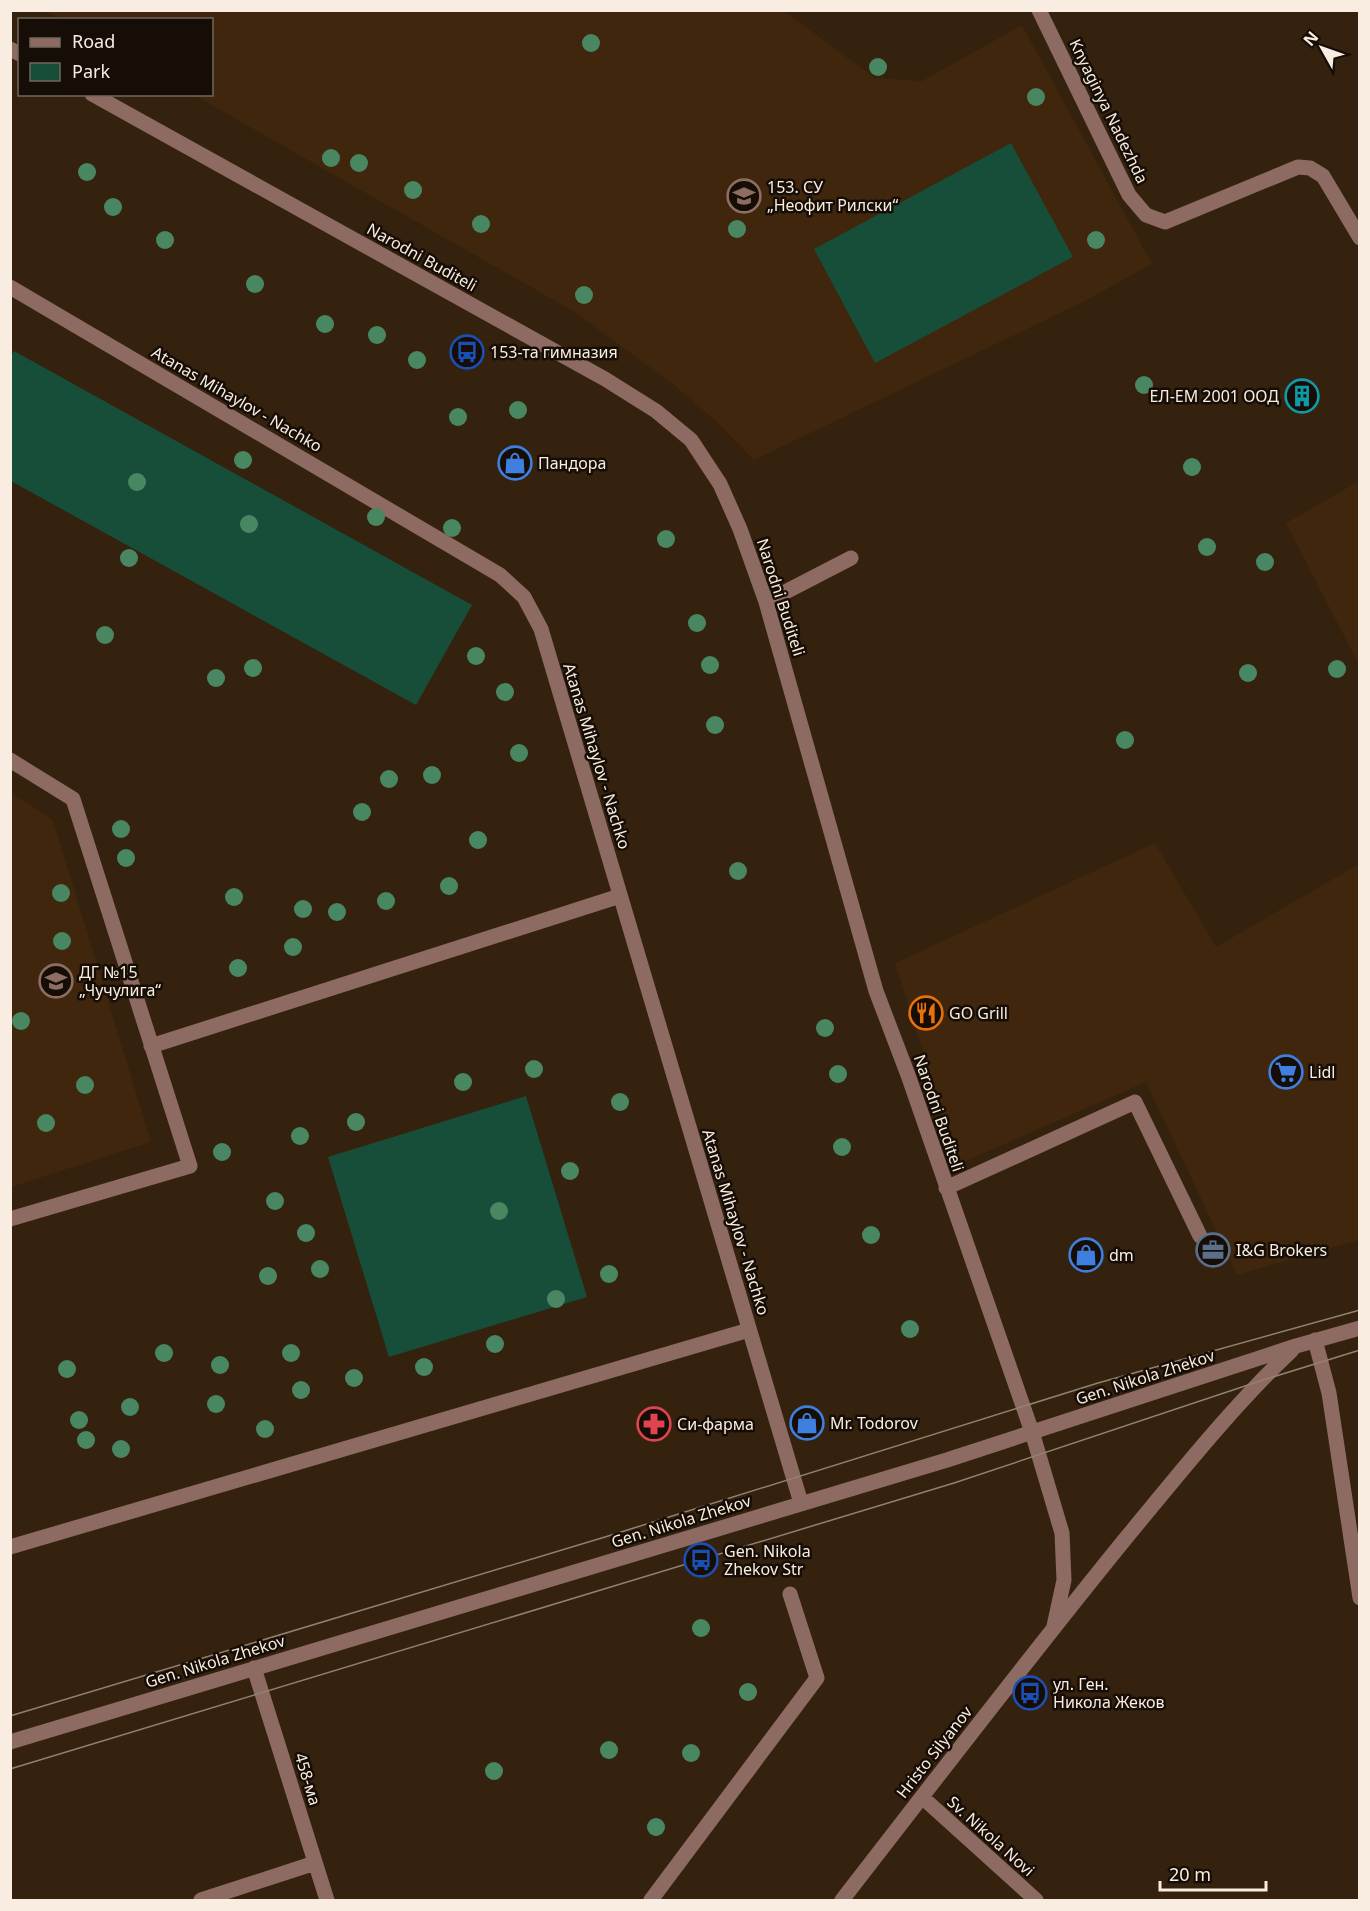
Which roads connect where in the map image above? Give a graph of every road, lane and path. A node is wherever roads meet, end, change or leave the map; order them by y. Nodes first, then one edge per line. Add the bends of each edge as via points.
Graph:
1 (1039, 10) edge
2 (96, 96) edge
3 (1359, 238) edge
4 (10, 287) edge
5 (851, 558) dead end
6 (766, 602) junction
7 (10, 760) edge
8 (620, 896) junction
9 (151, 1046) junction
10 (946, 1188) junction
11 (10, 1219) edge
12 (1200, 1236) dead end
13 (1359, 1328) edge
14 (749, 1330) junction
15 (1315, 1340) junction
16 (1296, 1346) junction
17 (1032, 1432) junction
18 (801, 1503) junction
19 (10, 1547) edge
20 (790, 1594) dead end
21 (1359, 1598) edge
22 (1054, 1626) junction
23 (254, 1668) junction
24 (10, 1742) edge
25 (922, 1797) junction
26 (315, 1863) junction
27 (201, 1900) edge
28 (327, 1900) edge
29 (651, 1900) edge
30 (842, 1900) edge
31 (1036, 1900) edge

1 - 3 street, Knyaginya Nadezhda via 1129,195 1146,215 1165,222 1298,167 1310,168 1323,176
2 - 6 street, Narodni Buditeli via 656,411 691,441 720,484
4 - 8 street, Atanas Mihaylov - Nachko via 500,575 524,597 541,629
5 - 6 street
6 - 10 street, Narodni Buditeli via 876,991
7 - 9 street via 73,799
8 - 9 street
8 - 14 street, Atanas Mihaylov - Nachko
9 - 11 street via 190,1167
10 - 12 street via 1135,1102
10 - 17 street, Narodni Buditeli
13 - 15 street, Gen. Nikola Zhekov
14 - 18 street, Atanas Mihaylov - Nachko
14 - 19 street
15 - 16 street, Gen. Nikola Zhekov
15 - 21 street via 1329,1393
16 - 17 street, Gen. Nikola Zhekov
16 - 22 street, Hristo Silyanov via 1194,1457
17 - 18 street, Gen. Nikola Zhekov
17 - 22 street, Narodni Buditeli via 1062,1533 1064,1580
18 - 23 street, Gen. Nikola Zhekov
20 - 29 street via 817,1678
22 - 25 street, Hristo Silyanov
23 - 24 street, Gen. Nikola Zhekov
23 - 26 street, 458-ма
25 - 30 street, Hristo Silyanov
25 - 31 street, Sv. Nikola Novi
26 - 27 street
26 - 28 street, 458-ма

